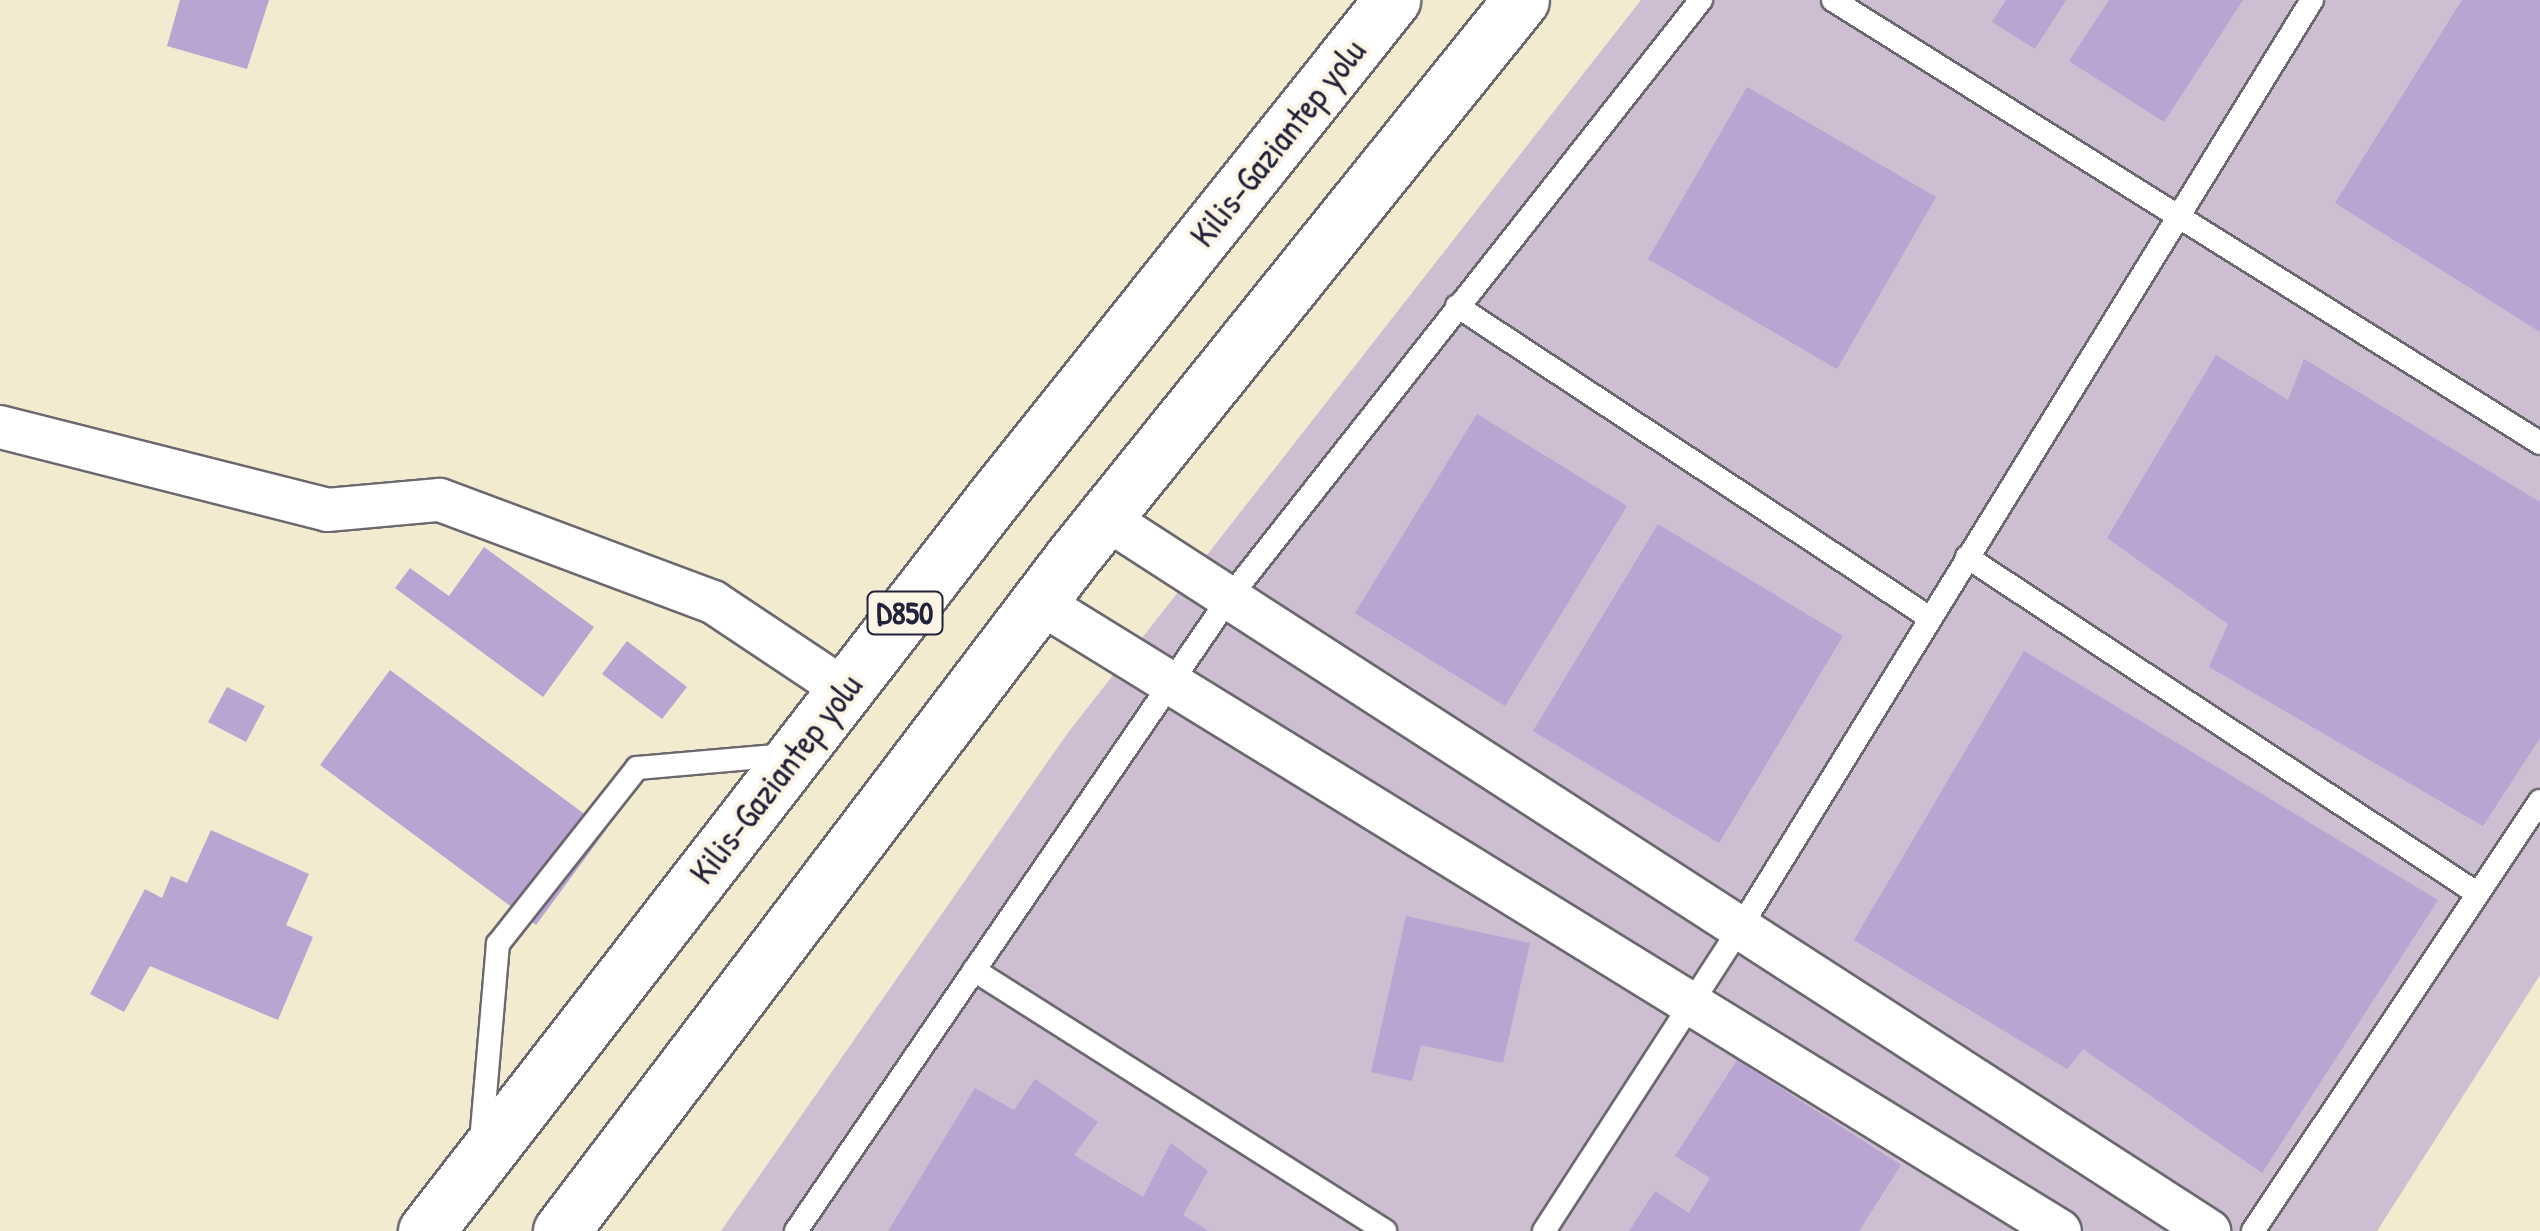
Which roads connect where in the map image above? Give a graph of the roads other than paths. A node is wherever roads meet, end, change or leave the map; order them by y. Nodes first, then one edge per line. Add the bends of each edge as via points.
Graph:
1 (1392, 0) edge
2 (1521, 0) edge
3 (1700, 0) edge
4 (1833, 0) edge
5 (2312, 0) edge
6 (2177, 215) junction
7 (1457, 306) junction
8 (0, 428) edge
9 (2540, 443) edge
10 (1104, 517) junction
11 (1967, 557) junction
12 (1229, 598) junction
13 (1039, 602) junction
14 (1930, 618) junction
15 (1168, 681) junction
16 (845, 690) junction
17 (795, 754) junction
18 (2540, 801) edge
19 (2478, 894) junction
20 (1740, 928) junction
21 (974, 970) junction
22 (1691, 1004) junction
23 (480, 1162) junction
24 (426, 1231) edge
25 (561, 1231) edge
26 (796, 1231) edge
27 (1386, 1231) edge
28 (1544, 1231) edge
29 (2060, 1231) edge
30 (2209, 1231) edge
31 (2253, 1231) edge

1 - 16 highway, Kilis-Gaziantep yolu / D850
2 - 10 highway, D850
3 - 7 lane
4 - 6 lane
5 - 6 lane
6 - 9 lane
6 - 11 lane
7 - 12 lane
7 - 14 lane
8 - 16 street via 327,510 440,500 713,602
10 - 12 street
10 - 13 highway, D850
11 - 14 lane
11 - 19 lane
12 - 15 lane
12 - 20 street
13 - 15 street
13 - 25 highway, D850
14 - 20 lane
15 - 21 lane
15 - 22 street
16 - 17 highway, Kilis-Gaziantep yolu / D850
17 - 23 highway, Kilis-Gaziantep yolu / D850
17 - 23 lane via 637,768 498,944
18 - 19 lane
19 - 31 lane
20 - 22 lane
20 - 30 street
21 - 26 lane
21 - 27 lane
22 - 28 lane
22 - 29 street
23 - 24 highway, Kilis-Gaziantep yolu / D850

